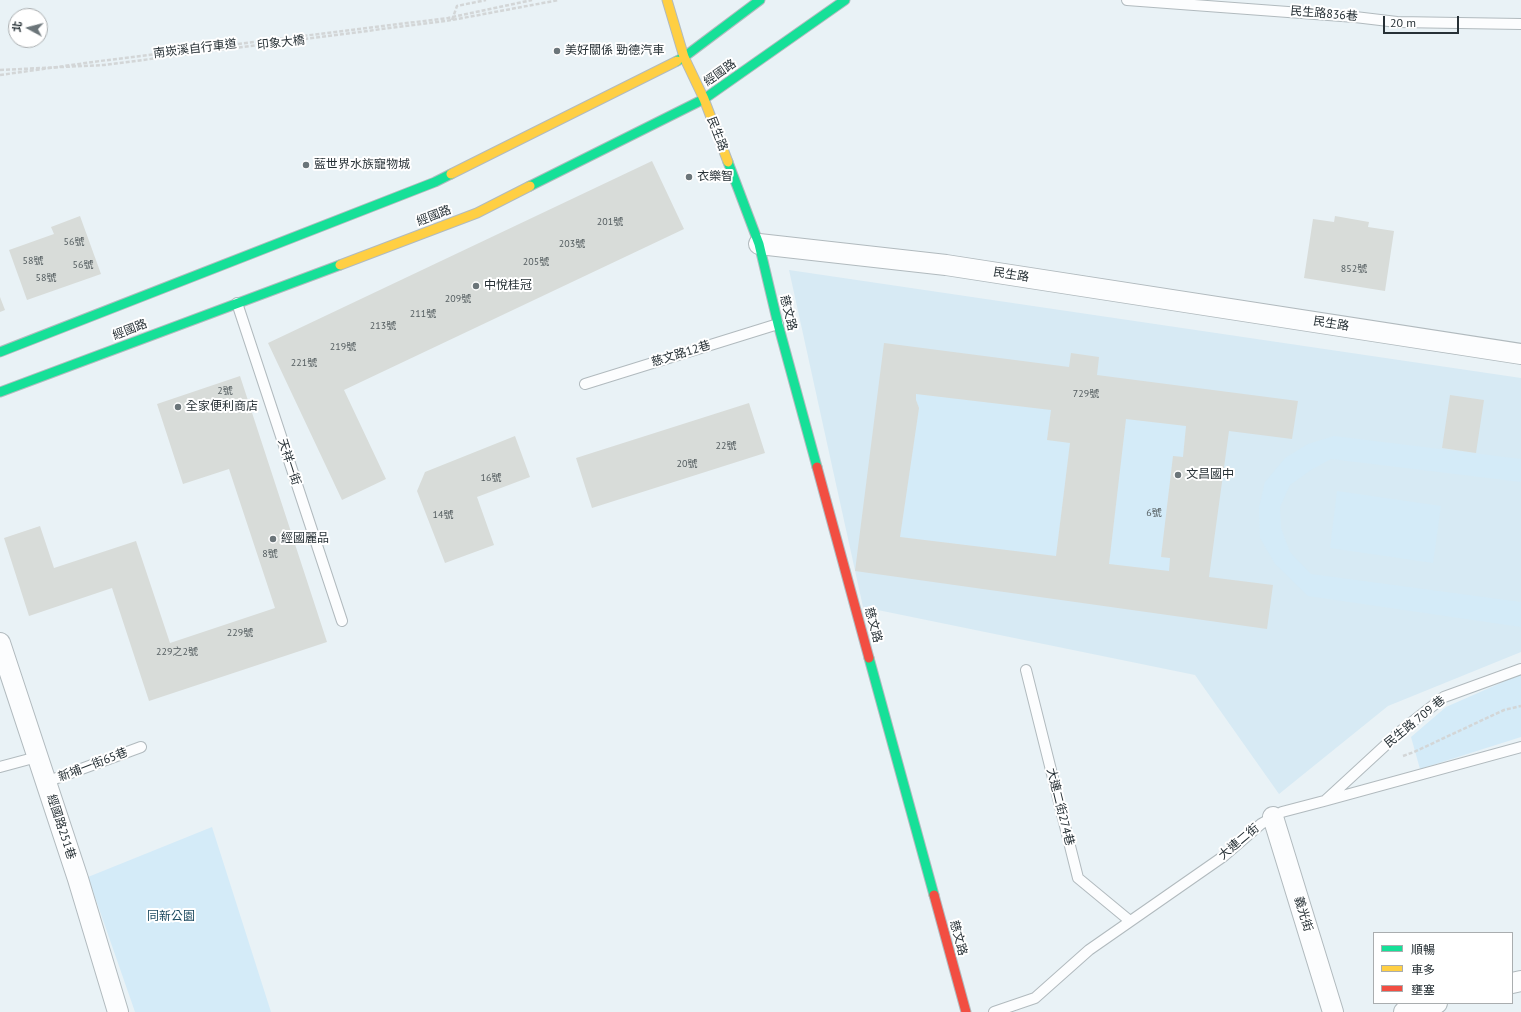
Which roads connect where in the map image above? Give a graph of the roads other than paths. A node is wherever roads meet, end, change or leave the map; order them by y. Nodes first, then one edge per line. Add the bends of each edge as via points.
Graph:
1 (667, 0) edge
2 (760, 0) edge
3 (845, 0) edge
4 (1127, 0) edge
5 (1521, 24) edge
6 (684, 57) junction
7 (704, 99) junction
8 (759, 244) junction
9 (237, 303) junction
10 (778, 324) junction
11 (0, 352) edge
12 (1521, 354) edge
13 (585, 384) dead end
14 (0, 392) edge
15 (342, 620) dead end
16 (0, 643) edge
17 (1521, 669) edge
18 (1026, 670) dead end
19 (141, 747) dead end
20 (1521, 747) edge
21 (37, 757) junction
22 (0, 767) edge
23 (46, 782) junction
24 (1324, 801) junction
25 (1274, 817) junction
26 (1130, 921) junction
27 (1433, 1004) edge
28 (118, 1012) edge
29 (966, 1012) edge
30 (994, 1012) edge
31 (1333, 1012) edge
32 (1404, 1012) edge

1 - 6 street, 民生路
2 - 6 street
3 - 7 street, 經國路
4 - 5 lane, 民生路836巷 via 1355,16 1397,22
6 - 7 street, 民生路
6 - 11 street via 435,182
7 - 8 street, 民生路
7 - 9 street, 經國路 via 477,213
8 - 10 street, 慈文路
8 - 12 street, 民生路 via 946,265
9 - 14 street, 經國路
9 - 15 lane, 天祥一街
10 - 13 lane, 慈文路12巷
10 - 29 street, 慈文路
16 - 21 street, 經國路251巷
17 - 24 lane, 民生路 709 巷 via 1444,697 1402,730
18 - 26 lane, 大連二街274巷 via 1078,878
19 - 23 lane, 新埔一街65巷
20 - 24 lane, 大連二街
21 - 22 lane
21 - 23 street, 經國路251巷
23 - 28 street, 經國路251巷
24 - 25 lane, 大連二街 via 1282,812
25 - 26 lane, 大連二街 via 1261,824 1224,856
25 - 31 street, 義光街
26 - 30 lane, 大連二街 via 1088,950 1035,998
27 - 32 street

